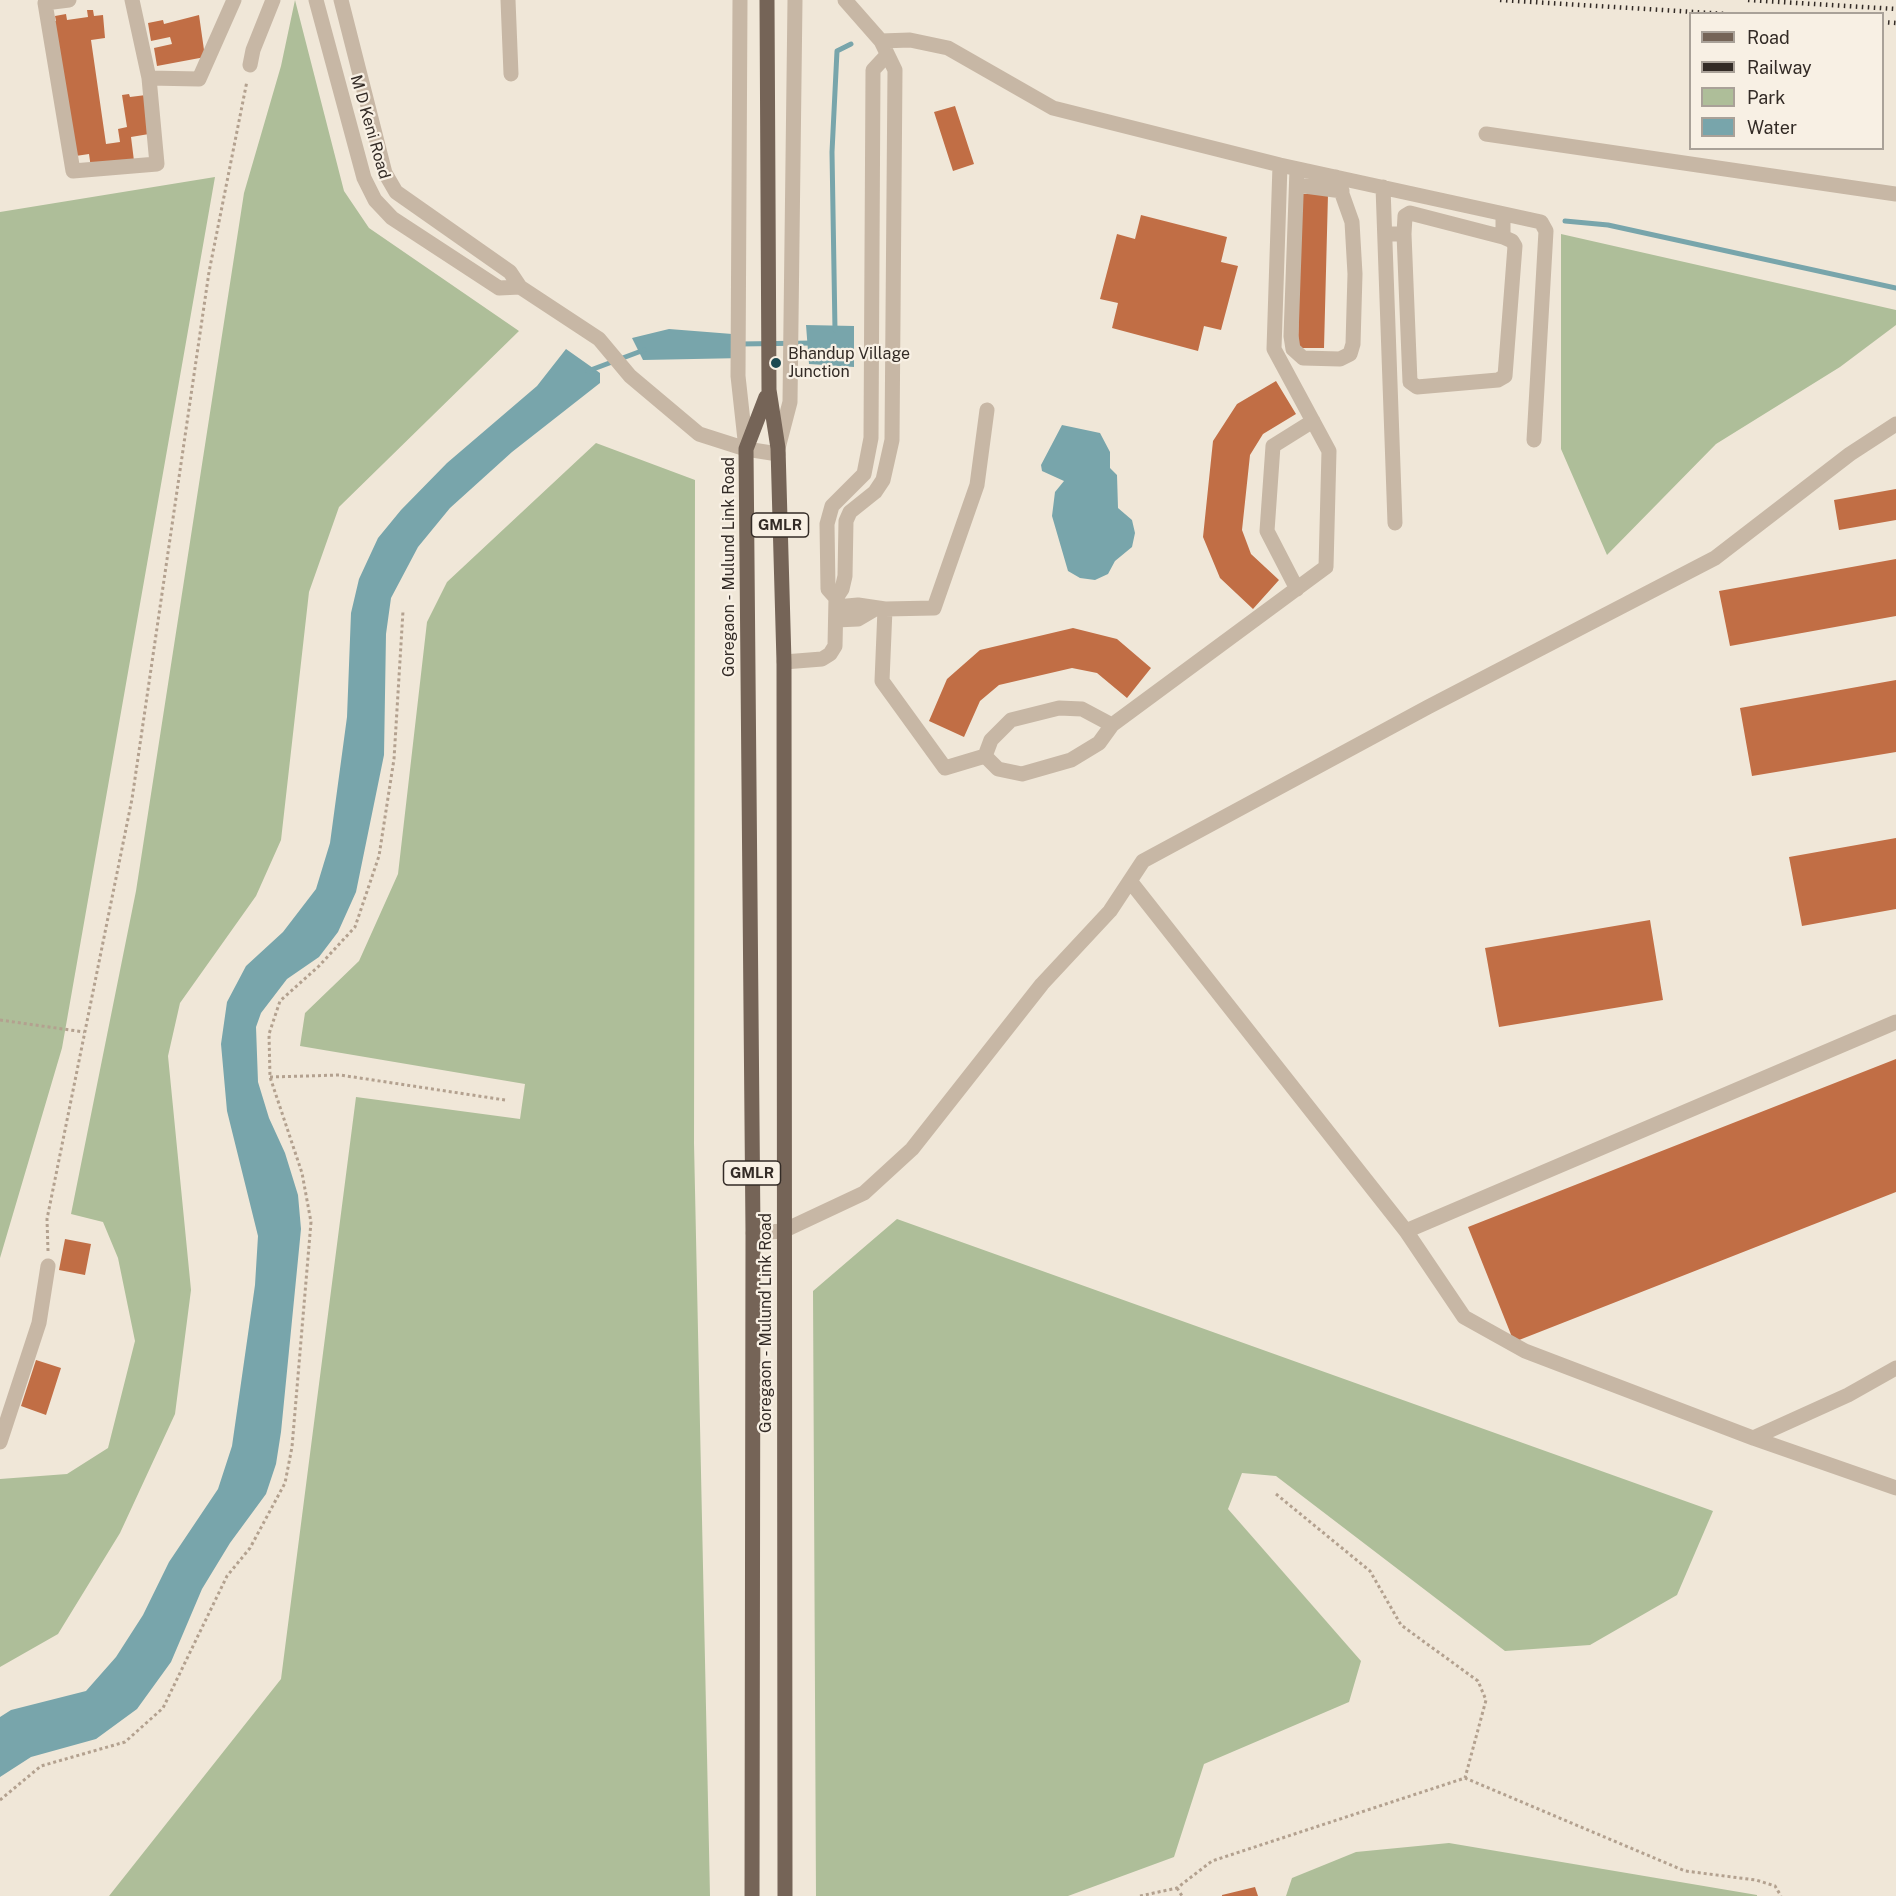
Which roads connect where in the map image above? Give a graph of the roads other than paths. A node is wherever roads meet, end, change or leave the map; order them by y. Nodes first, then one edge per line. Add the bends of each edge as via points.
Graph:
1 (69, 0) edge
2 (132, 0) edge
3 (234, 0) edge
4 (273, 0) edge
5 (316, 0) edge
6 (341, 0) edge
7 (508, 0) edge
8 (740, 0) edge
9 (795, 0) edge
10 (845, 0) edge
11 (767, 2) edge
12 (883, 49) junction
13 (250, 65) road end
14 (511, 74) dead end
15 (148, 78) junction
16 (1486, 134) dead end
17 (1280, 165) junction
18 (1297, 169) junction
19 (1339, 184) junction
20 (1296, 185) junction
21 (1383, 188) junction
22 (1896, 194) edge
23 (1503, 215) junction
24 (1385, 234) junction
25 (1404, 234) junction
26 (1503, 237) junction
27 (520, 287) junction
28 (1409, 357) junction
29 (1389, 358) junction
30 (769, 382) junction
31 (987, 410) dead end
32 (1312, 421) junction
33 (1896, 424) edge
34 (871, 438) junction
35 (892, 440) junction
36 (1534, 440) dead end
37 (746, 449) junction
38 (778, 451) junction
39 (864, 474) junction
40 (883, 480) junction
41 (833, 504) junction
42 (850, 512) junction
43 (1395, 523) dead end
44 (827, 566) junction
45 (845, 568) junction
46 (1297, 589) junction
47 (836, 608) junction
48 (880, 609) junction
49 (784, 662) junction
50 (1112, 725) junction
51 (985, 756) junction
52 (1130, 881) junction
53 (1896, 1023) edge
54 (1406, 1231) junction
55 (783, 1232) junction
56 (753, 1233) junction
57 (48, 1266) road end
58 (1896, 1368) edge
59 (1753, 1438) junction
60 (0, 1442) edge
61 (1896, 1488) edge
62 (752, 1896) edge
63 (785, 1896) edge

1 - 15 street via 45,3 73,171 157,164
2 - 15 street
3 - 15 street via 199,79
4 - 13 street
5 - 27 street, M D Keni Road via 364,178 375,200 392,218 499,288
6 - 27 street, M D Keni Road via 386,173 396,192 510,272
7 - 14 street
8 - 37 street via 738,376
9 - 38 street via 790,402
10 - 12 street
11 - 30 main road
12 - 17 street via 910,40 948,48 1053,108
12 - 34 street via 873,70
12 - 35 street via 895,70
16 - 22 street
17 - 18 street
17 - 32 street via 1274,349
18 - 19 street
18 - 20 street
19 - 20 street
19 - 20 street via 1354,238 1353,344 1350,354 1340,359 1303,358 1293,349
19 - 21 street
21 - 23 street
21 - 24 street
23 - 26 street
23 - 36 street via 1541,222 1546,231
24 - 25 street
24 - 29 street
25 - 26 street via 1405,216 1410,213
25 - 28 street
26 - 28 street via 1515,246 1505,376 1498,380 1416,387 1410,382
27 - 37 street, M D Keni Road via 599,339 630,376 699,434
28 - 29 street
29 - 43 street
30 - 37 main road, Goregaon - Mulund Link Road / GMLR
30 - 38 main road, Goregaon - Mulund Link Road / GMLR
31 - 48 street via 977,485 934,608
32 - 46 street via 1329,451 1326,567
32 - 46 street via 1274,446 1267,531
33 - 52 street via 1850,454 1715,558 1143,861
34 - 35 street
34 - 39 street
35 - 40 street
37 - 38 street, M D Keni Road
37 - 56 main road, Goregaon - Mulund Link Road / GMLR
38 - 49 main road, Goregaon - Mulund Link Road / GMLR
39 - 40 street
39 - 41 street
40 - 42 street via 875,492
41 - 42 street
41 - 44 street via 827,524
42 - 45 street via 846,521
44 - 45 street
44 - 47 street via 828,589
45 - 47 street
46 - 50 street
47 - 48 street via 858,619
47 - 49 street via 835,646 830,654 822,659
48 - 51 street via 882,681 945,768
49 - 55 main road, Goregaon - Mulund Link Road / GMLR
50 - 51 street via 1099,743 1048,769 1022,774 998,769
50 - 51 street via 1082,709 1059,708 1011,720 991,740
52 - 54 street
52 - 55 street via 1110,911 1042,984 912,1149 864,1193
53 - 54 street
54 - 59 street via 1464,1317 1525,1351
55 - 56 street
55 - 63 main road, Goregaon - Mulund Link Road / GMLR
56 - 62 main road, Goregaon - Mulund Link Road / GMLR
57 - 60 street via 39,1323
58 - 59 street via 1848,1395
59 - 61 street

